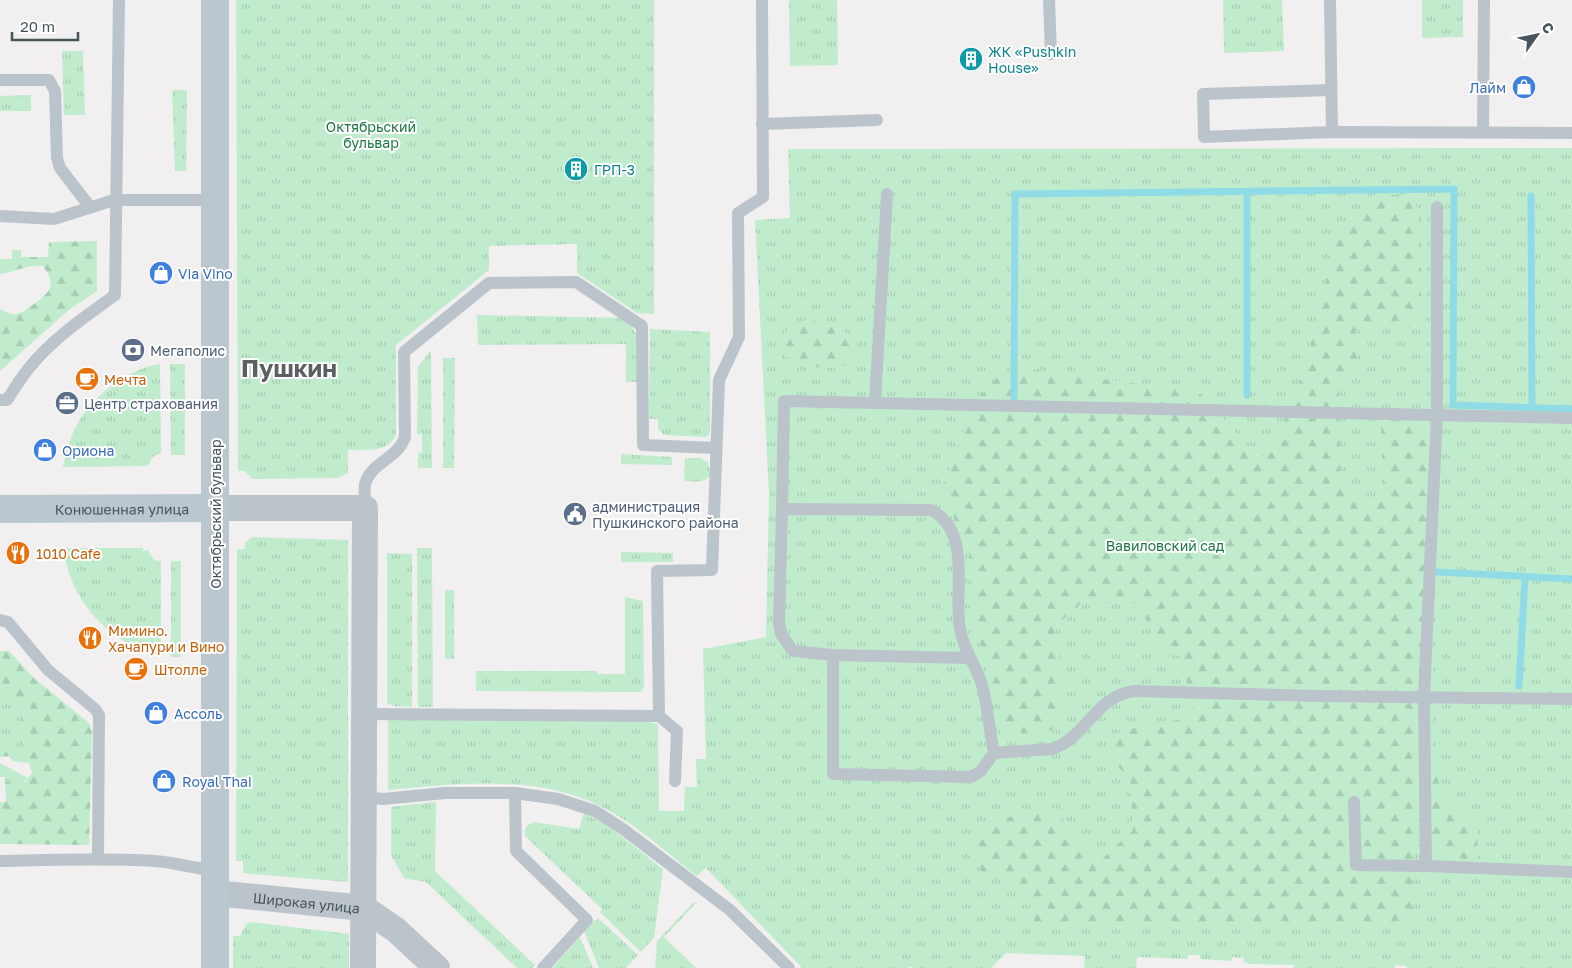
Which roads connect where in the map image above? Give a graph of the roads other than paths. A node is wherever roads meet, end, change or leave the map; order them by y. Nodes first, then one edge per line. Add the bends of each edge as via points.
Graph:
1 (119, 0) edge
2 (216, 0) edge
3 (762, 0) edge
4 (1049, 0) edge
5 (1330, 0) edge
6 (1484, 0) edge
7 (1051, 54) dead end
8 (0, 80) edge
9 (1331, 90) junction
10 (877, 120) dead end
11 (762, 124) junction
12 (1332, 132) junction
13 (1483, 132) junction
14 (1572, 133) edge
15 (887, 194) dead end
16 (114, 200) junction
17 (216, 200) junction
18 (90, 207) junction
19 (1437, 207) dead end
20 (0, 216) edge
21 (0, 400) edge
22 (875, 403) junction
23 (1437, 414) junction
24 (1572, 418) edge
25 (716, 448) junction
26 (215, 508) junction
27 (365, 508) junction
28 (0, 509) edge
29 (782, 509) junction
30 (0, 620) edge
31 (833, 655) junction
32 (969, 658) junction
33 (1424, 697) junction
34 (1572, 699) edge
35 (364, 714) junction
36 (659, 716) junction
37 (994, 753) junction
38 (675, 781) dead end
39 (515, 793) junction
40 (363, 797) junction
41 (1354, 802) dead end
42 (98, 859) junction
43 (0, 861) edge
44 (1426, 866) junction
45 (1572, 872) edge
46 (215, 881) junction
47 (364, 908) junction
48 (215, 968) edge
49 (363, 968) edge
50 (436, 968) edge
51 (543, 968) edge
52 (789, 968) edge

1 - 16 lane via 118,159
2 - 17 main road, Октябрьский бульвар
3 - 11 lane
4 - 7 lane
5 - 9 lane
6 - 13 lane
8 - 18 lane via 41,78 53,85 60,168
9 - 12 lane
9 - 12 lane via 1203,94 1203,102 1204,137
10 - 11 lane
11 - 25 lane via 763,197 738,213 739,337 719,380
12 - 13 lane
13 - 14 lane
15 - 22 lane
16 - 17 lane
16 - 18 lane
16 - 21 lane via 115,295 49,347 29,368 7,400
17 - 26 main road, Октябрьский бульвар
18 - 20 lane via 54,220
19 - 23 lane
22 - 23 lane
22 - 29 lane via 784,401
23 - 24 lane
23 - 33 lane
25 - 27 lane via 643,445 642,326 576,282 488,284 404,352 405,437 402,447 368,476
25 - 36 lane via 712,570 657,571
26 - 27 street, Конюшенная улица
26 - 28 main road, Конюшенная улица
26 - 46 main road, Октябрьский бульвар
27 - 35 street
29 - 31 lane via 781,634 793,651
29 - 32 lane via 931,510 940,515 949,525 957,550 960,629
30 - 42 lane via 8,622 48,670 99,715
31 - 32 lane
31 - 37 lane via 833,774 971,777 980,772
32 - 37 lane via 980,682
33 - 34 lane
33 - 37 lane via 1125,692 1106,701 1077,735 1061,746
33 - 44 lane
35 - 36 lane
35 - 40 street
36 - 38 lane via 677,731
39 - 40 lane via 445,793 383,799
39 - 51 lane via 516,851 587,920
39 - 52 lane via 558,799 595,811 730,910
40 - 47 street
41 - 44 lane via 1356,865
42 - 43 lane
42 - 46 lane via 157,861 191,868
44 - 45 lane
46 - 47 street, Широкая улица
46 - 48 main road, Октябрьский бульвар
47 - 49 street
47 - 50 street, Широкая улица via 396,930

